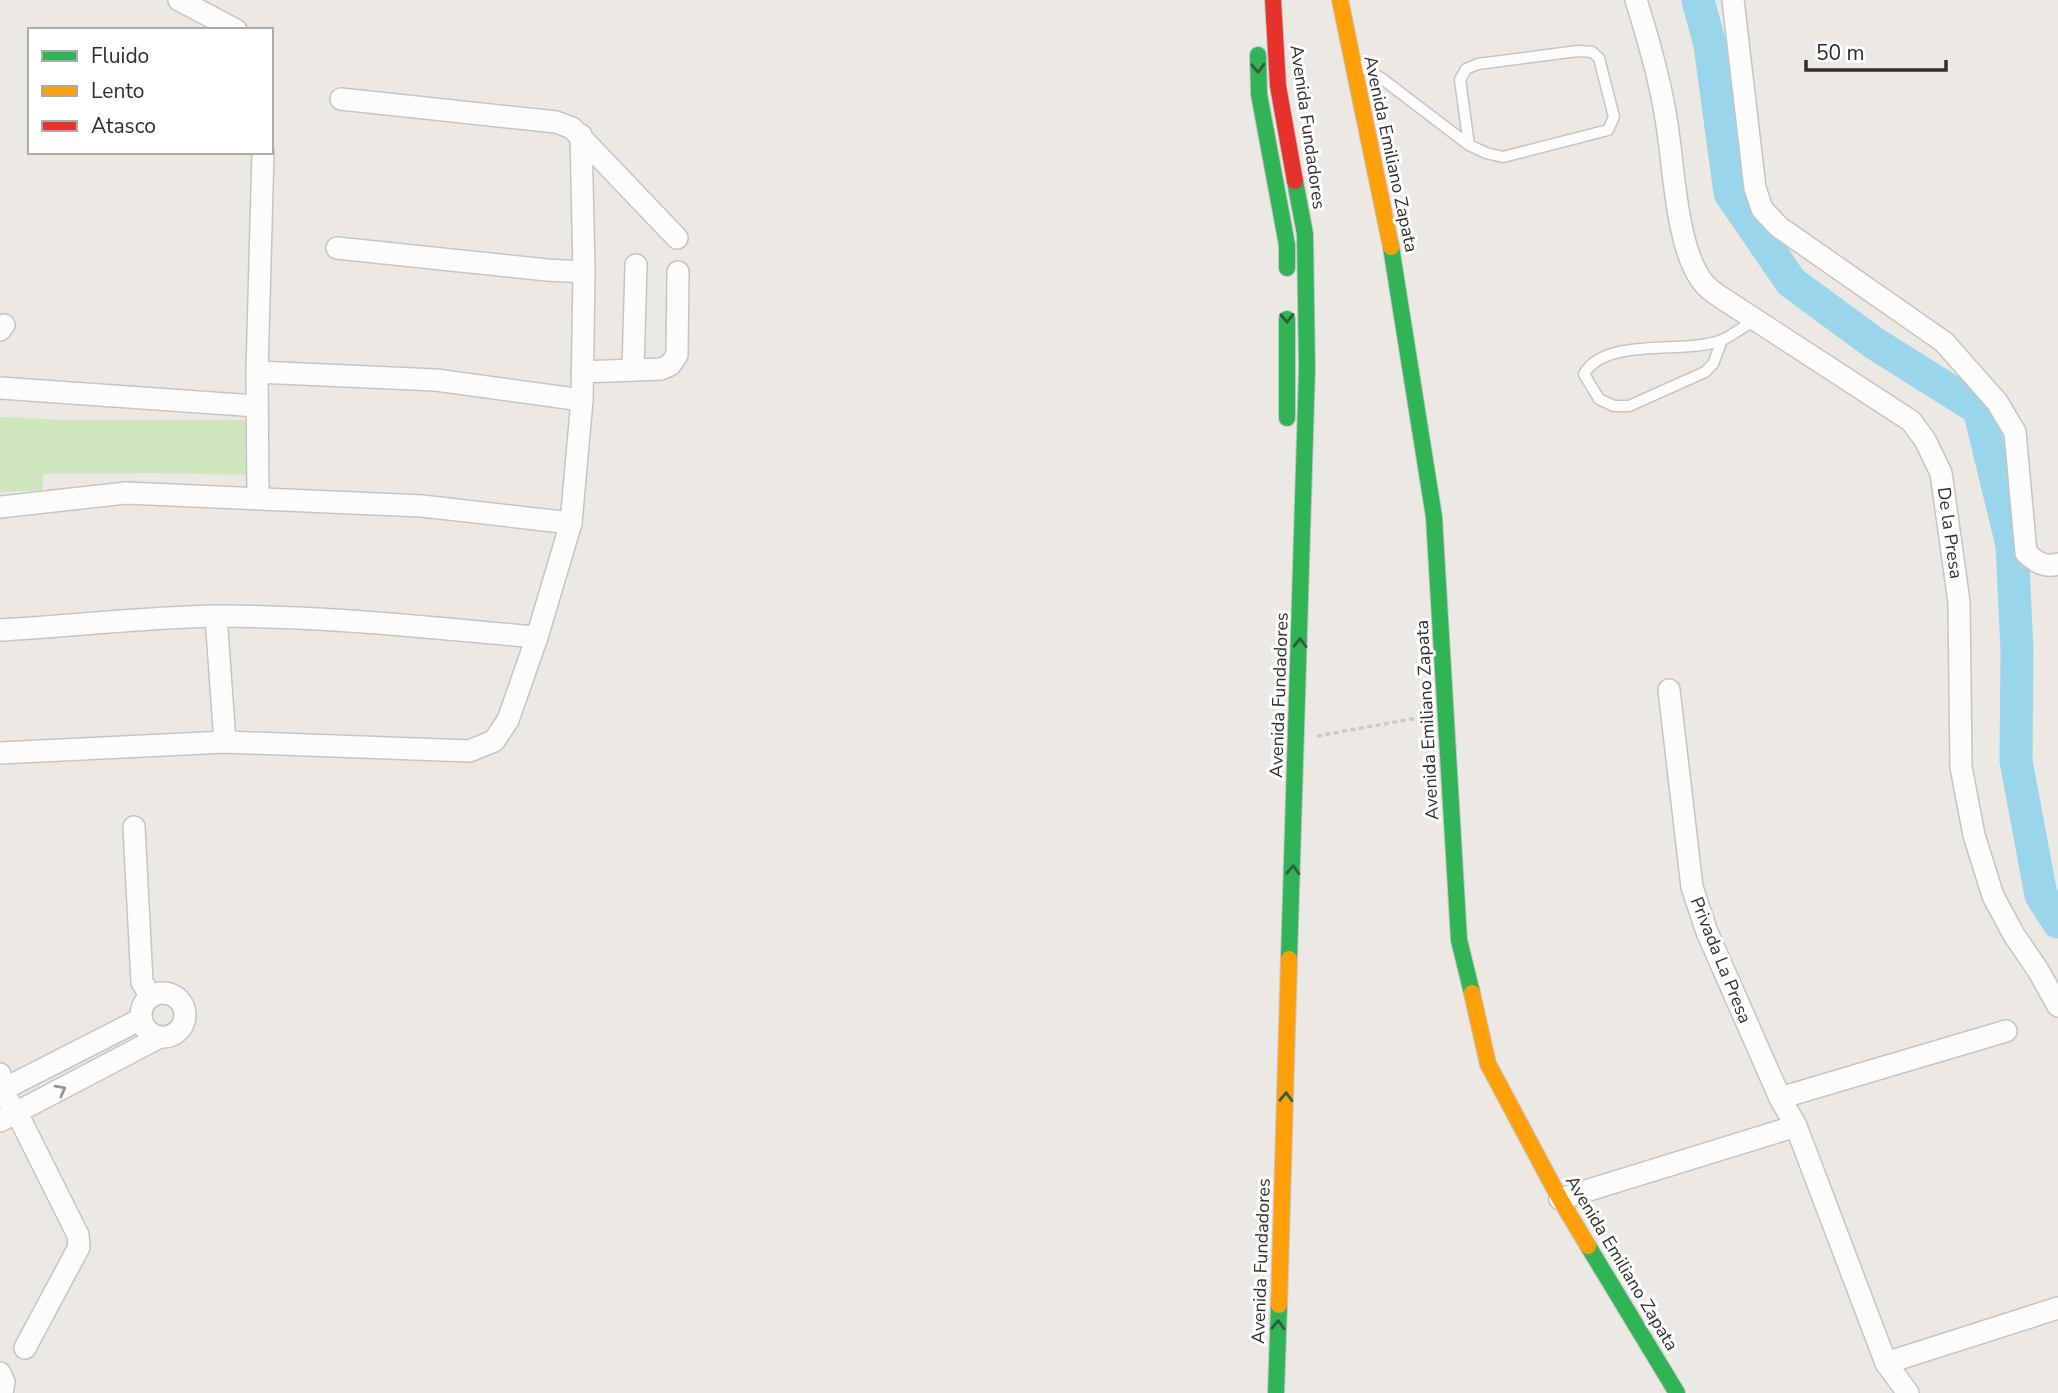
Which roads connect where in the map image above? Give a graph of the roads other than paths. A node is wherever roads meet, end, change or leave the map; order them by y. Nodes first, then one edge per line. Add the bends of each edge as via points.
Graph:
1 (179, 0) edge
2 (1273, 0) edge
3 (1340, 0) edge
4 (1636, 0) edge
5 (1733, 0) edge
6 (232, 28) edge
7 (1257, 40) dead end
8 (1351, 61) junction
9 (341, 99) dead end
10 (581, 135) junction
11 (1469, 145) junction
12 (263, 154) edge
13 (677, 238) dead end
14 (337, 248) dead end
15 (636, 265) dead end
16 (584, 272) junction
17 (678, 272) dead end
18 (1755, 320) junction
19 (1722, 340) junction
20 (633, 370) junction
21 (257, 372) junction
22 (582, 373) junction
23 (0, 388) edge
24 (582, 400) junction
25 (257, 406) junction
26 (1287, 430) dead end
27 (258, 498) junction
28 (0, 507) edge
29 (571, 523) junction
30 (2058, 564) edge
31 (216, 616) junction
32 (0, 630) edge
33 (537, 637) junction
34 (1669, 691) dead end
35 (225, 741) junction
36 (0, 753) edge
37 (134, 827) dead end
38 (151, 997) junction
39 (2058, 1006) edge
40 (141, 1019) junction
41 (2006, 1031) dead end
42 (160, 1037) junction
43 (0, 1074) edge
44 (0, 1091) edge
45 (1780, 1098) junction
46 (8, 1117) edge
47 (1796, 1126) junction
48 (1560, 1199) junction
49 (2058, 1308) edge
50 (25, 1348) dead end
51 (1886, 1363) junction
52 (0, 1373) edge
53 (2, 1393) edge
54 (1276, 1393) edge
55 (1677, 1393) edge
56 (1908, 1393) edge

1 - 6 street
54 -> 2 main road, Avenida Fundadores via 1307,382 1305,234 1278,86
3 - 8 main road, Avenida Emiliano Zapata
4 - 18 street, De la Presa via 1655,63 1675,193 1692,263 1710,290
5 - 30 street via 1755,188 1762,209 1779,227 1944,342 1997,402 2015,432 2026,553 2036,562
7 -> 26 main road via 1259,94 1287,245
8 - 11 lane via 1381,78
8 - 48 main road, Avenida Emiliano Zapata via 1394,259 1434,517 1461,953 1488,1064
9 - 10 street via 556,122
10 - 13 street
10 - 16 street
11 - 11 lane via 1503,157 1608,130 1614,117 1599,58 1592,52 1577,51 1466,69 1460,80
12 - 21 street
14 - 16 street
15 - 20 street
16 - 22 street
17 - 20 street via 677,355 661,369
18 - 19 lane
18 - 39 street, De la Presa via 1911,421 1941,473 1959,603 1961,767 1974,835 1993,896
19 - 19 lane via 1691,347 1629,349 1589,365 1584,374 1599,399 1629,406 1705,372
20 - 22 street
21 - 24 street via 436,380
21 - 25 street
22 - 24 street
23 - 25 street
24 - 29 street
25 - 27 street
27 - 28 street via 126,493
27 - 29 street via 422,506
29 - 33 street
31 - 32 street
31 - 33 street via 443,627
31 - 35 street
33 - 35 street via 508,720 494,741 469,751
34 - 45 street, Privada La Presa via 1692,887 1706,932
35 - 36 street
37 - 38 street via 142,982
38 - 40 street
38 - 42 street via 173,996 185,1014 180,1029
40 - 42 street via 147,1030
40 - 44 street
41 - 45 street
46 -> 42 street
43 - 44 street
44 - 46 street
45 - 47 street, Privada La Presa
46 - 50 street via 79,1241
47 - 48 street
47 - 51 street, Privada La Presa
48 - 55 main road, Avenida Emiliano Zapata
49 - 51 street
51 - 56 street, Privada La Presa
52 - 53 street

